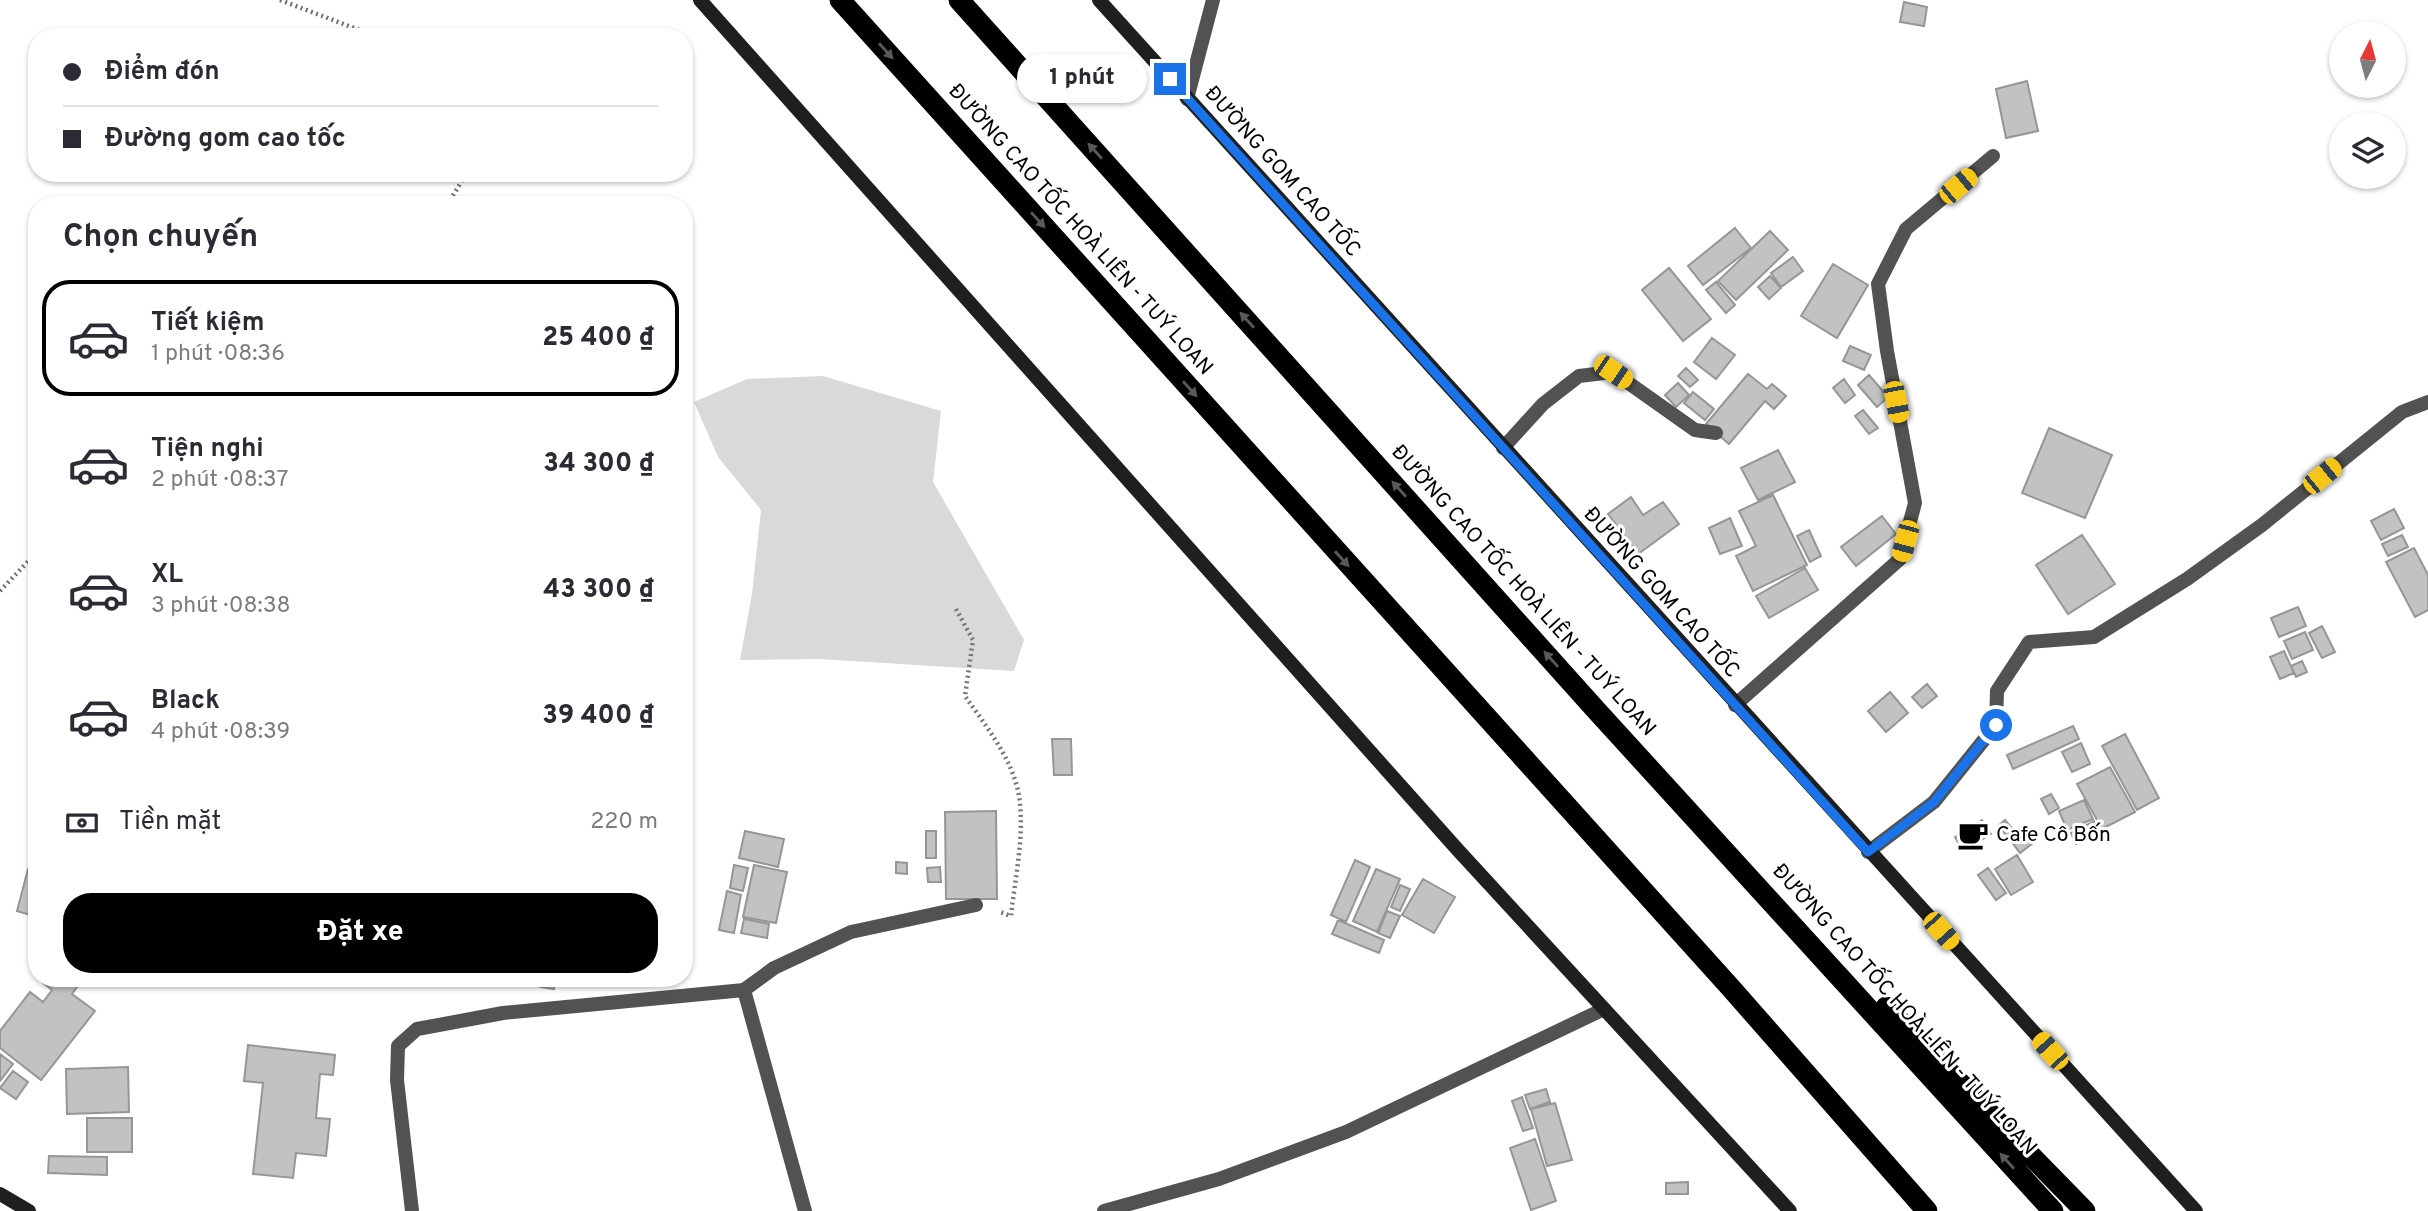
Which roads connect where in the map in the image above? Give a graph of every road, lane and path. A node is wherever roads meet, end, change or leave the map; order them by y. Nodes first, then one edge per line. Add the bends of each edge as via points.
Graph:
1 (280, 0) edge
2 (700, 0) edge
3 (841, 0) edge
4 (959, 0) edge
5 (1098, 0) edge
6 (1213, 0) edge
7 (354, 28) edge
8 (1187, 99) junction
9 (1993, 156) dead end
10 (2428, 402) edge
11 (1716, 433) dead end
12 (1503, 448) junction
13 (28, 561) edge
14 (0, 591) edge
15 (956, 609) dead end
16 (1735, 705) junction
17 (1596, 710) junction
18 (1868, 852) junction
19 (976, 905) joint
20 (1730, 987) junction
21 (744, 990) junction
22 (1604, 1009) junction
23 (0, 1194) edge
24 (29, 1211) edge
25 (412, 1211) edge
26 (805, 1211) edge
27 (1104, 1211) edge
28 (1790, 1211) edge
29 (1915, 1211) edge
30 (1927, 1211) edge
31 (2053, 1211) edge
32 (2085, 1211) edge
33 (2196, 1211) edge

1 - 7 path
2 - 22 main road
3 -> 20 highway, ĐƯỜNG CAO TỐC HOÀ LIÊN - TUÝ LOAN
17 -> 4 highway, ĐƯỜNG CAO TỐC HOÀ LIÊN - TUÝ LOAN
5 - 8 main road, ĐƯỜNG GOM CAO TỐC
6 - 8 street
8 - 12 main road, ĐƯỜNG GOM CAO TỐC
9 - 16 street via 1906,229 1878,284 1915,503 1900,559
10 - 18 street via 2402,412 2251,533 2094,638 2029,642 1997,691 1996,725 1934,802
11 - 12 street via 1695,430 1613,372 1579,376 1543,404
12 - 16 main road, ĐƯỜNG GOM CAO TỐC
13 - 14 path
15 - 19 path via 972,640 965,696 998,744 1019,796 1012,916
16 - 18 main road, ĐƯỜNG GOM CAO TỐC
31 -> 17 highway, ĐƯỜNG CAO TỐC HOÀ LIÊN - TUÝ LOAN
17 - 32 highway
18 - 33 main road, ĐƯỜNG GOM CAO TỐC
19 - 21 street via 851,932 774,968
20 - 29 highway
20 - 30 highway, ĐƯỜNG CAO TỐC HOÀ LIÊN - TUÝ LOAN
21 - 25 street via 503,1013 417,1029 398,1046 397,1080
21 - 26 street
22 - 27 street via 1346,1132 1219,1179
22 - 28 main road
23 - 24 main road

